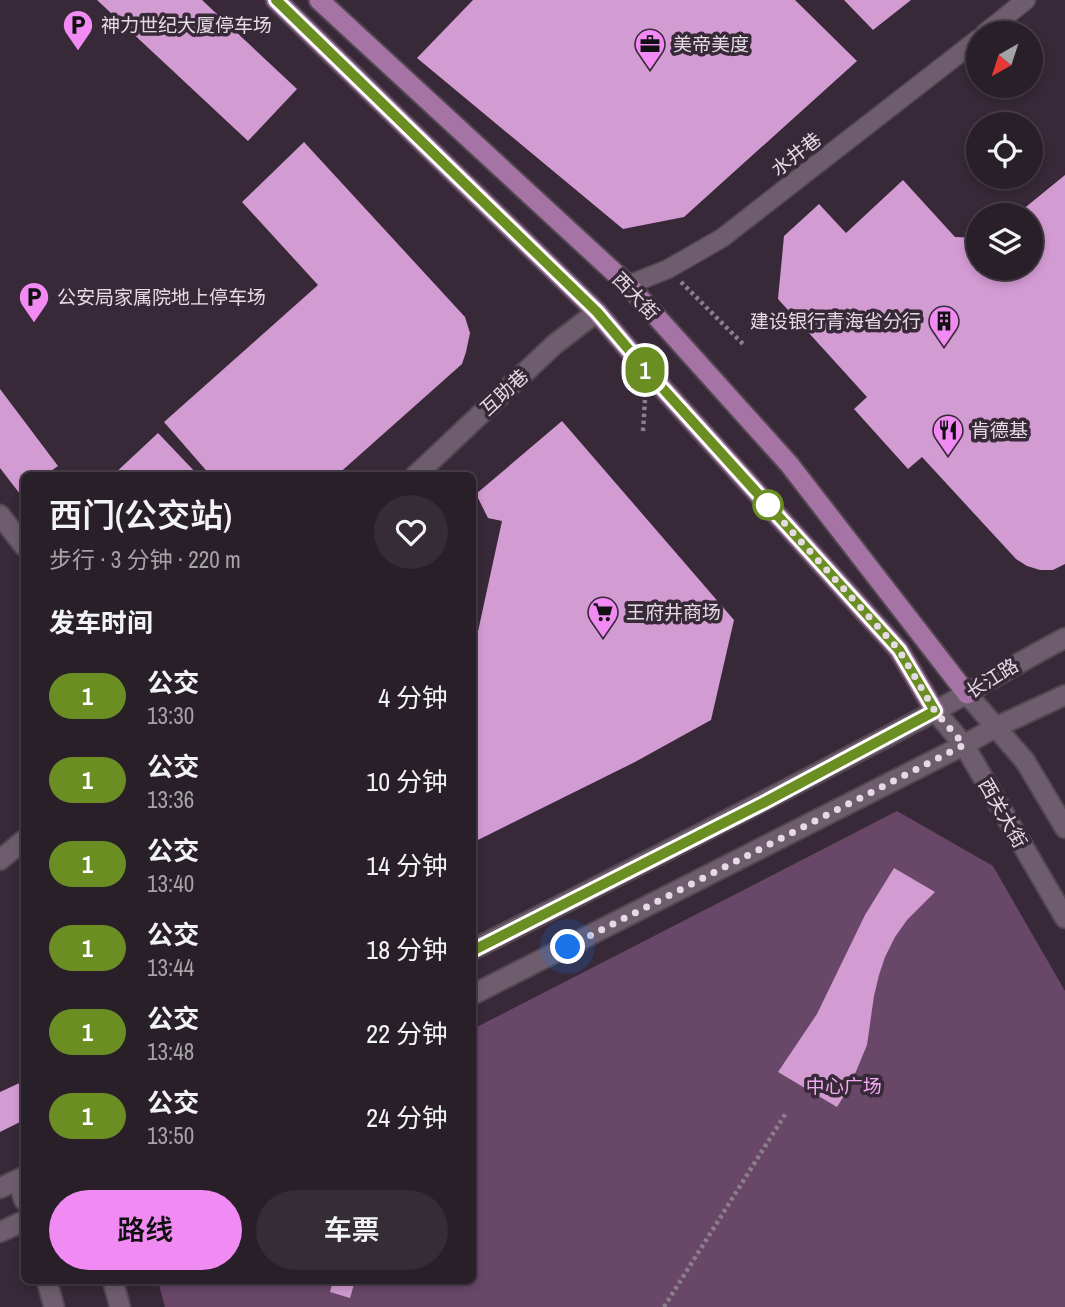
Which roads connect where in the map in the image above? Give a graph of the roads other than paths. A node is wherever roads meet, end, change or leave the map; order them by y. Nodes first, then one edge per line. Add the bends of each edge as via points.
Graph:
1 (276, 0) edge
2 (319, 0) edge
3 (1026, 0) edge
4 (1000, 21) edge
5 (966, 48) edge
6 (628, 285) junction
7 (597, 312) junction
8 (419, 472) edge
9 (0, 514) edge
10 (21, 542) edge
11 (1065, 638) edge
12 (967, 694) junction
13 (1065, 695) edge
14 (935, 711) junction
15 (996, 727) junction
16 (964, 745) junction
17 (1065, 828) edge
18 (21, 842) edge
19 (0, 860) edge
20 (1065, 918) edge
21 (476, 948) edge
22 (476, 993) edge
23 (21, 1178) edge
24 (0, 1188) edge
25 (21, 1222) edge
26 (0, 1232) edge
27 (48, 1284) edge
28 (114, 1284) edge
29 (54, 1307) edge
30 (120, 1307) edge

1 - 7 main road, 西大街
2 - 6 main road, 西大街
3 - 4 street
5 - 6 street, 水井巷 via 722,238
6 - 12 main road, 西大街 via 789,464
7 - 8 main road, 互助巷 via 555,344
7 - 14 main road, 西大街 via 899,650
9 - 10 main road
11 - 12 main road, 长江路
12 - 14 main road, 长江路
12 - 15 main road
13 - 15 main road
14 - 16 main road, 西关大街
14 - 21 main road, 长江路
15 - 16 main road
15 - 17 main road via 1025,761
16 - 20 main road, 西关大街
16 - 22 main road
18 - 19 main road
23 - 24 main road
25 - 26 main road
27 - 29 main road
28 - 30 main road

